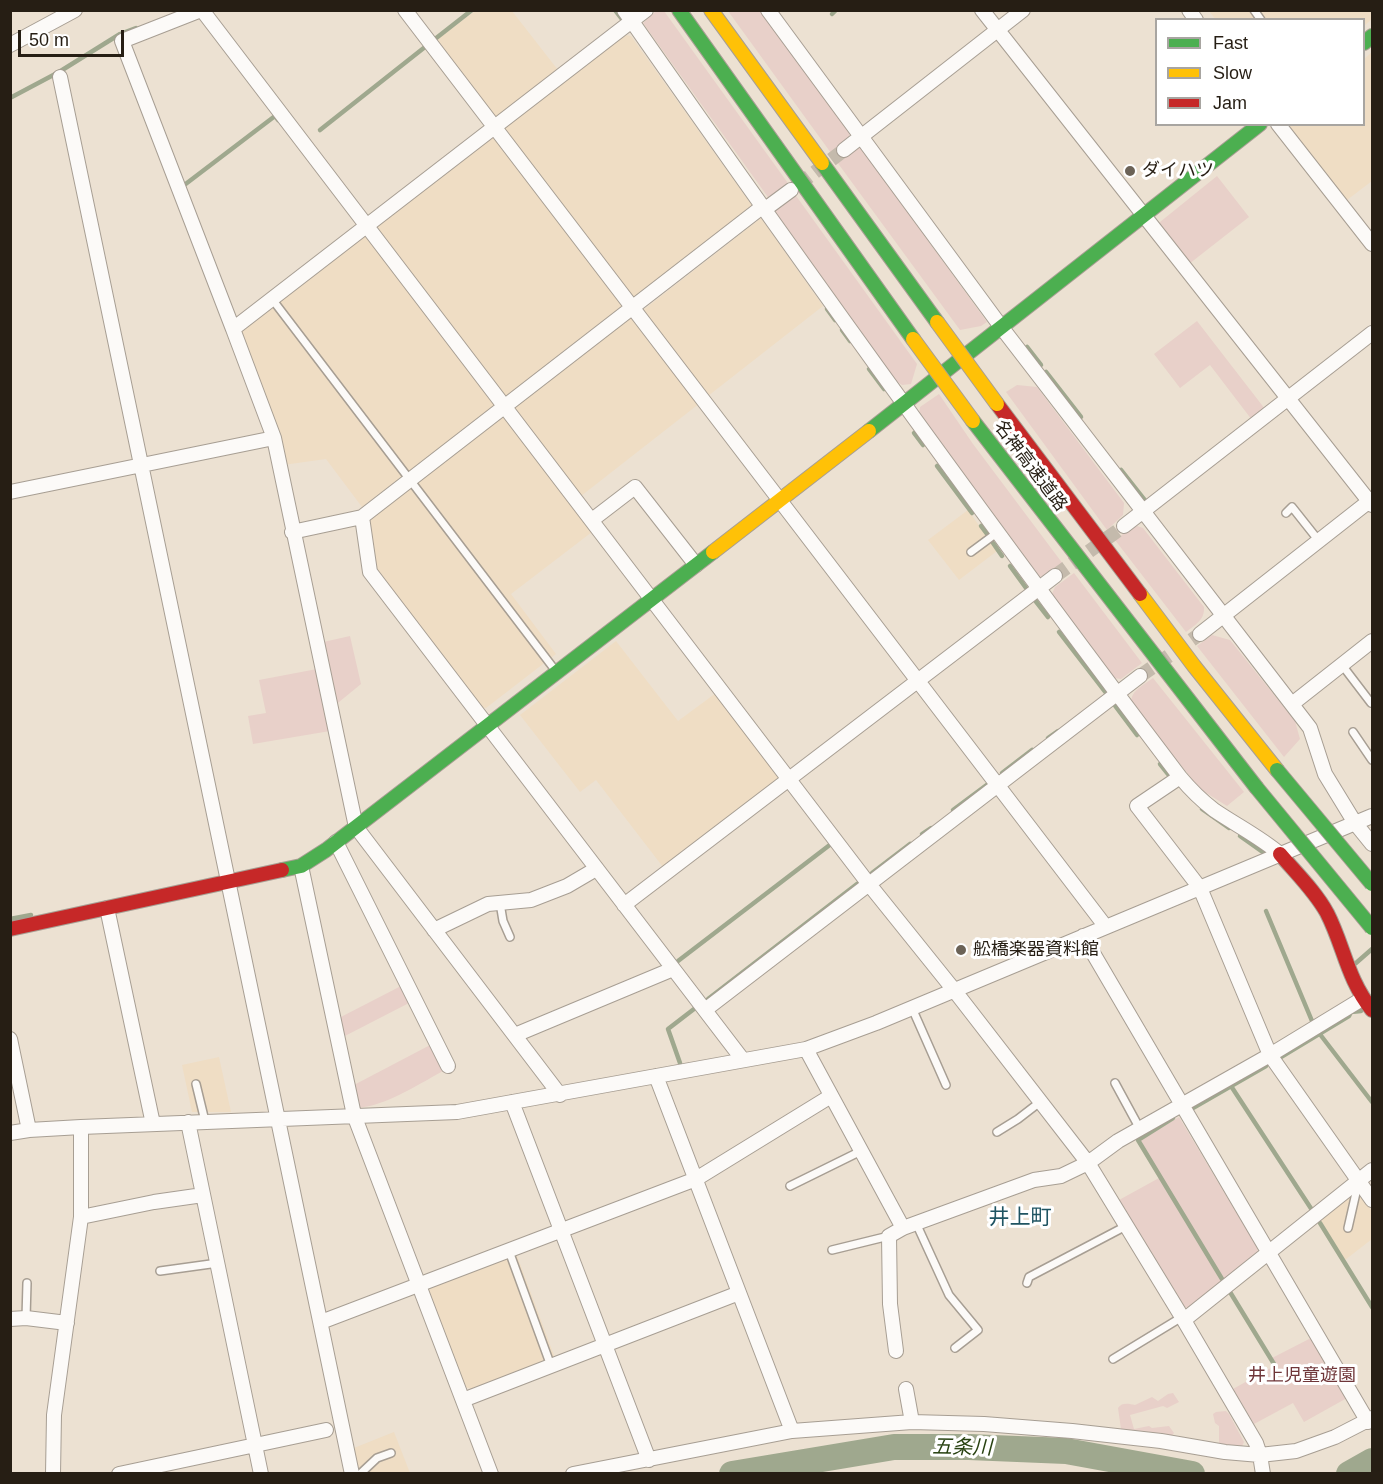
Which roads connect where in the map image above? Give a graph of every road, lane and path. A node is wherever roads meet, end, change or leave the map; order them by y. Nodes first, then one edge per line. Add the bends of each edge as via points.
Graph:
1 (75, 10) edge
2 (202, 10) edge
3 (405, 10) edge
4 (646, 10) edge
5 (679, 10) edge
6 (711, 10) edge
7 (768, 10) edge
8 (982, 10) edge
9 (1023, 10) edge
10 (628, 16) edge
11 (998, 30) junction
12 (10, 45) edge
13 (60, 77) dead end
14 (1257, 126) edge
15 (1280, 126) edge
16 (495, 129) junction
17 (861, 138) junction
18 (844, 150) tunnel mouth
19 (791, 190) tunnel mouth
20 (763, 209) junction
21 (1143, 217) junction
22 (366, 226) junction
23 (1372, 244) edge
24 (272, 299) junction
25 (632, 308) junction
26 (1002, 328) junction
27 (233, 329) junction
28 (1372, 333) edge
29 (1289, 399) junction
30 (905, 404) junction
31 (504, 407) junction
32 (274, 438) junction
33 (142, 465) junction
34 (410, 480) junction
35 (10, 492) edge
36 (780, 500) junction
37 (1372, 502) edge
38 (1143, 512) junction
39 (1286, 513) dead end
40 (362, 517) junction
41 (592, 520) junction
42 (1124, 526) tunnel mouth
43 (292, 531) junction
44 (998, 532) junction
45 (1319, 541) junction
46 (971, 552) dead end
47 (696, 565) junction
48 (1055, 576) tunnel mouth
49 (1038, 588) junction
50 (652, 598) junction
51 (1224, 616) junction
52 (1200, 634) tunnel mouth
53 (1372, 641) edge
54 (1342, 665) junction
55 (557, 672) junction
56 (1140, 676) tunnel mouth
57 (918, 681) junction
58 (1116, 693) junction
59 (1371, 703) dead end
60 (1292, 704) junction
61 (487, 726) junction
62 (1353, 732) dead end
63 (1372, 760) edge
64 (1180, 777) junction
65 (789, 778) junction
66 (997, 784) junction
67 (1372, 816) edge
68 (1355, 823) junction
69 (356, 827) junction
70 (336, 842) junction
71 (1372, 844) edge
72 (1280, 854) junction
73 (301, 866) junction
74 (596, 869) junction
75 (230, 883) junction
76 (868, 883) junction
77 (1372, 885) edge
78 (1200, 888) junction
79 (500, 903) junction
80 (624, 905) junction
81 (107, 908) junction
82 (1106, 927) junction
83 (10, 928) edge
84 (1372, 928) edge
85 (434, 930) junction
86 (1083, 936) junction
87 (510, 937) dead end
88 (673, 969) junction
89 (954, 990) junction
90 (1362, 999) junction
91 (912, 1007) junction
92 (705, 1010) junction
93 (1372, 1010) edge
94 (515, 1035) junction
95 (10, 1039) edge
96 (806, 1049) junction
97 (1270, 1055) junction
98 (743, 1060) junction
99 (448, 1066) dead end
100 (656, 1076) junction
101 (1115, 1083) dead end
102 (196, 1084) dead end
103 (946, 1085) dead end
104 (560, 1095) junction
105 (831, 1096) junction
106 (17, 1101) edge
107 (512, 1102) junction
108 (1040, 1102) junction
109 (1182, 1106) junction
110 (354, 1115) junction
111 (278, 1118) junction
112 (205, 1121) junction
113 (189, 1122) junction
114 (153, 1124) junction
115 (81, 1127) junction
116 (1140, 1129) junction
117 (29, 1130) junction
118 (997, 1132) dead end
119 (10, 1133) edge
120 (861, 1151) junction
121 (1088, 1163) junction
122 (1372, 1170) edge
123 (696, 1179) junction
124 (1359, 1181) junction
125 (790, 1186) dead end
126 (204, 1195) junction
127 (1372, 1200) edge
128 (81, 1217) junction
129 (909, 1226) junction
130 (1126, 1226) junction
131 (1348, 1228) dead end
132 (561, 1230) junction
133 (889, 1236) junction
134 (832, 1250) dead end
135 (508, 1251) junction
136 (1269, 1253) junction
137 (218, 1263) junction
138 (160, 1271) dead end
139 (1027, 1283) dead end
140 (27, 1284) dead end
141 (419, 1285) junction
142 (739, 1293) junction
143 (26, 1318) junction
144 (10, 1319) edge
145 (1183, 1319) junction
146 (321, 1322) junction
147 (67, 1323) junction
148 (605, 1345) junction
149 (955, 1348) dead end
150 (896, 1351) dead end
151 (1113, 1359) dead end
152 (551, 1365) junction
153 (906, 1389) dead end
154 (463, 1400) junction
155 (1370, 1420) edge
156 (912, 1422) junction
157 (326, 1430) dead end
158 (792, 1431) junction
159 (255, 1445) junction
160 (391, 1453) dead end
161 (649, 1460) junction
162 (1262, 1465) edge
163 (53, 1473) edge
164 (119, 1473) edge
165 (261, 1473) edge
166 (352, 1473) edge
167 (360, 1473) edge
168 (491, 1473) edge
169 (573, 1473) edge

1 - 12 street
2 - 22 street
2 - 27 street via 122,40
3 - 16 street
4 - 10 street
5 - 84 main road, 名神高速道路, bridge via 973,421 1256,787
6 - 77 main road, 名神高速道路, bridge via 997,404 1194,666
7 - 17 street
8 - 11 street
9 - 11 street
10 - 16 street
10 - 20 street
11 - 17 street
11 - 21 street
13 - 33 street
14 - 21 main road
15 - 23 street
16 - 22 street
16 - 25 street
17 - 18 street
17 - 26 street
19 - 20 street
20 - 25 street
20 - 30 street
21 - 26 main road
21 - 29 street
22 - 24 street
22 - 31 street
24 - 27 street
24 - 34 lane
25 - 31 street
25 - 36 street
26 - 30 main road
26 - 38 street
27 - 32 street
28 - 29 street
29 - 37 street
29 - 38 street
30 - 36 main road
30 - 44 street
31 - 34 street
31 - 41 street
32 - 33 street
32 - 43 street
33 - 35 street
33 - 75 street
34 - 40 street
34 - 55 lane
36 - 47 main road
36 - 57 street
37 - 45 street
38 - 42 street
38 - 51 street
39 - 45 lane via 1292,507
40 - 43 street
40 - 61 street via 370,572
41 - 47 street via 635,487
41 - 50 street
43 - 69 street
44 - 46 lane
44 - 49 street
45 - 51 street
47 - 50 main road
48 - 49 street
49 - 57 street
49 - 58 street
50 - 55 main road
50 - 65 street
51 - 52 street
51 - 60 street
53 - 54 street
54 - 59 lane
54 - 60 street
55 - 61 main road
56 - 58 street
57 - 65 street
57 - 66 street
58 - 64 street
58 - 66 street
60 - 68 street via 1310,728 1325,774
61 - 69 main road
61 - 74 street
62 - 63 lane
64 - 72 street via 1214,810
64 - 78 street via 1137,806
65 - 76 street
65 - 80 street
66 - 76 street
66 - 82 street
67 - 68 street
68 - 71 street
68 - 72 street
69 - 70 main road
69 - 85 street
70 - 73 main road
70 - 99 street
72 - 78 street
72 - 90 main road via 1309,887 1330,920 1349,975
73 - 75 main road
73 - 110 street
74 - 79 street via 531,900
74 - 80 street
75 - 81 main road
75 - 111 street
76 - 89 street
76 - 92 street
78 - 82 street
78 - 97 street
79 - 85 street via 488,904
79 - 87 lane
80 - 88 street
81 - 83 main road
81 - 114 street
82 - 86 street
85 - 94 street
86 - 89 street
86 - 109 street
88 - 92 street
88 - 94 street
89 - 91 street
89 - 108 street
90 - 93 main road
90 - 97 street
91 - 96 street
91 - 103 lane
92 - 98 street
94 - 104 street
95 - 106 street
96 - 98 street
96 - 105 street
97 - 109 street
97 - 124 street
98 - 100 street
100 - 104 street
100 - 123 street
101 - 116 lane
102 - 112 lane
104 - 107 street
105 - 120 street
105 - 123 street
106 - 117 street
107 - 110 street via 457,1112
107 - 132 street
108 - 118 lane
108 - 121 street
109 - 116 street
109 - 136 street
110 - 111 street
110 - 141 street
111 - 112 street
111 - 146 street
112 - 113 street
113 - 114 street
113 - 126 street
114 - 115 street
115 - 117 street
115 - 128 street
116 - 121 street
117 - 119 street
120 - 125 lane
120 - 129 street
121 - 129 street via 1061,1176 1034,1180
121 - 130 street
122 - 124 street
123 - 132 street
123 - 142 street
124 - 127 street
124 - 131 lane
124 - 136 street
126 - 128 street
126 - 137 street
128 - 147 street
129 - 133 street
129 - 149 lane via 949,1295 978,1330
130 - 139 lane via 1029,1277
130 - 145 street
132 - 135 street
132 - 148 street
133 - 134 lane
133 - 150 street via 890,1304
135 - 141 street
135 - 152 lane
136 - 145 street
136 - 155 street
137 - 138 lane
137 - 159 street
140 - 143 lane
141 - 146 street
141 - 154 street
142 - 148 street
142 - 158 street
143 - 144 street
143 - 147 street
145 - 151 lane
145 - 162 street via 1256,1443
146 - 166 street
147 - 163 street via 54,1415
148 - 152 street
148 - 161 street
152 - 154 street
153 - 156 street
154 - 168 street
155 - 162 street
156 - 158 street
156 - 162 street via 984,1424 1161,1441 1225,1452
157 - 159 street
158 - 161 street
159 - 164 street
159 - 165 street
160 - 167 lane via 377,1458
161 - 169 street

